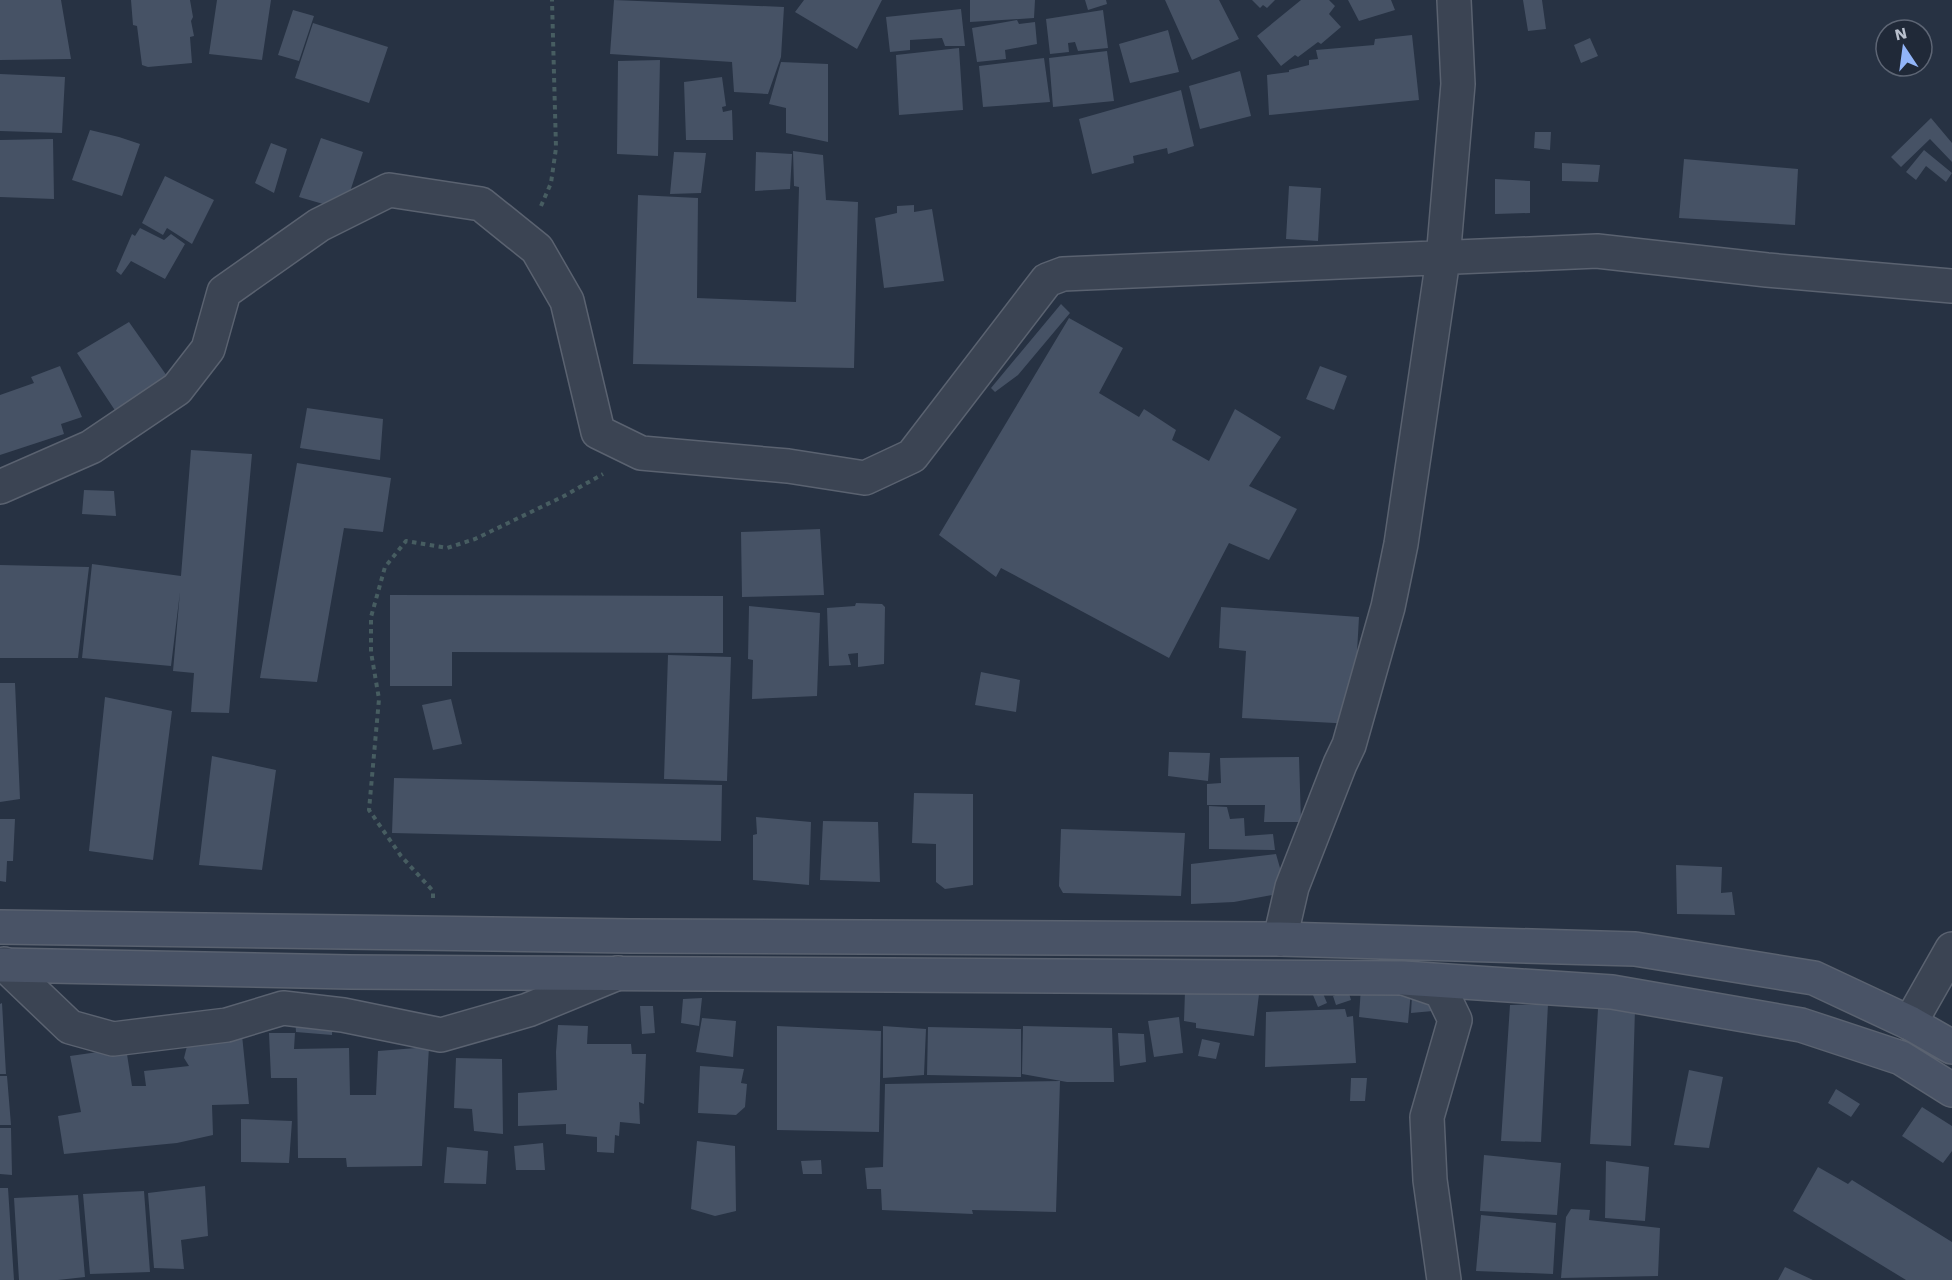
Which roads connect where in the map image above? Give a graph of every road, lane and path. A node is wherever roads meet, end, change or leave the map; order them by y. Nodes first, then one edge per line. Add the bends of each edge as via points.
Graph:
1 (552, 0) edge
2 (1454, 0) edge
3 (516, 232) junction
4 (1443, 259) junction
5 (1952, 286) edge
6 (640, 453) junction
7 (0, 487) edge
8 (0, 927) edge
9 (434, 933) junction
10 (1280, 939) junction
11 (1952, 949) edge
12 (2, 964) edge
13 (618, 973) junction
14 (1403, 978) junction
15 (1910, 1023) junction
16 (1952, 1047) edge
17 (1952, 1090) edge
18 (1444, 1280) edge

1 - 3 path via 556,148 551,183 541,206
2 - 4 street via 1458,84
3 - 6 street via 537,249 567,301 598,432
3 - 7 street via 481,204 389,190 319,225 224,292 208,350 177,389 91,447
4 - 5 street via 1597,251
4 - 6 street via 1063,274 1047,280 912,456 864,478 788,466
4 - 10 street via 1401,544 1388,607 1349,745 1293,887
6 - 9 path via 564,496 475,539 447,548 405,541 385,567 371,617 371,652 380,699 369,810 401,856 433,891
8 - 9 main road
9 - 10 main road
10 - 15 main road via 1635,949 1814,978
11 - 15 street
12 - 13 main road
12 - 13 street via 70,1027 113,1039 227,1025 283,1008 343,1015 441,1035 528,1010
13 - 14 main road
14 - 17 main road via 1612,992 1801,1025 1901,1058
14 - 18 street via 1441,991 1455,1020 1427,1117 1430,1180
15 - 16 main road

